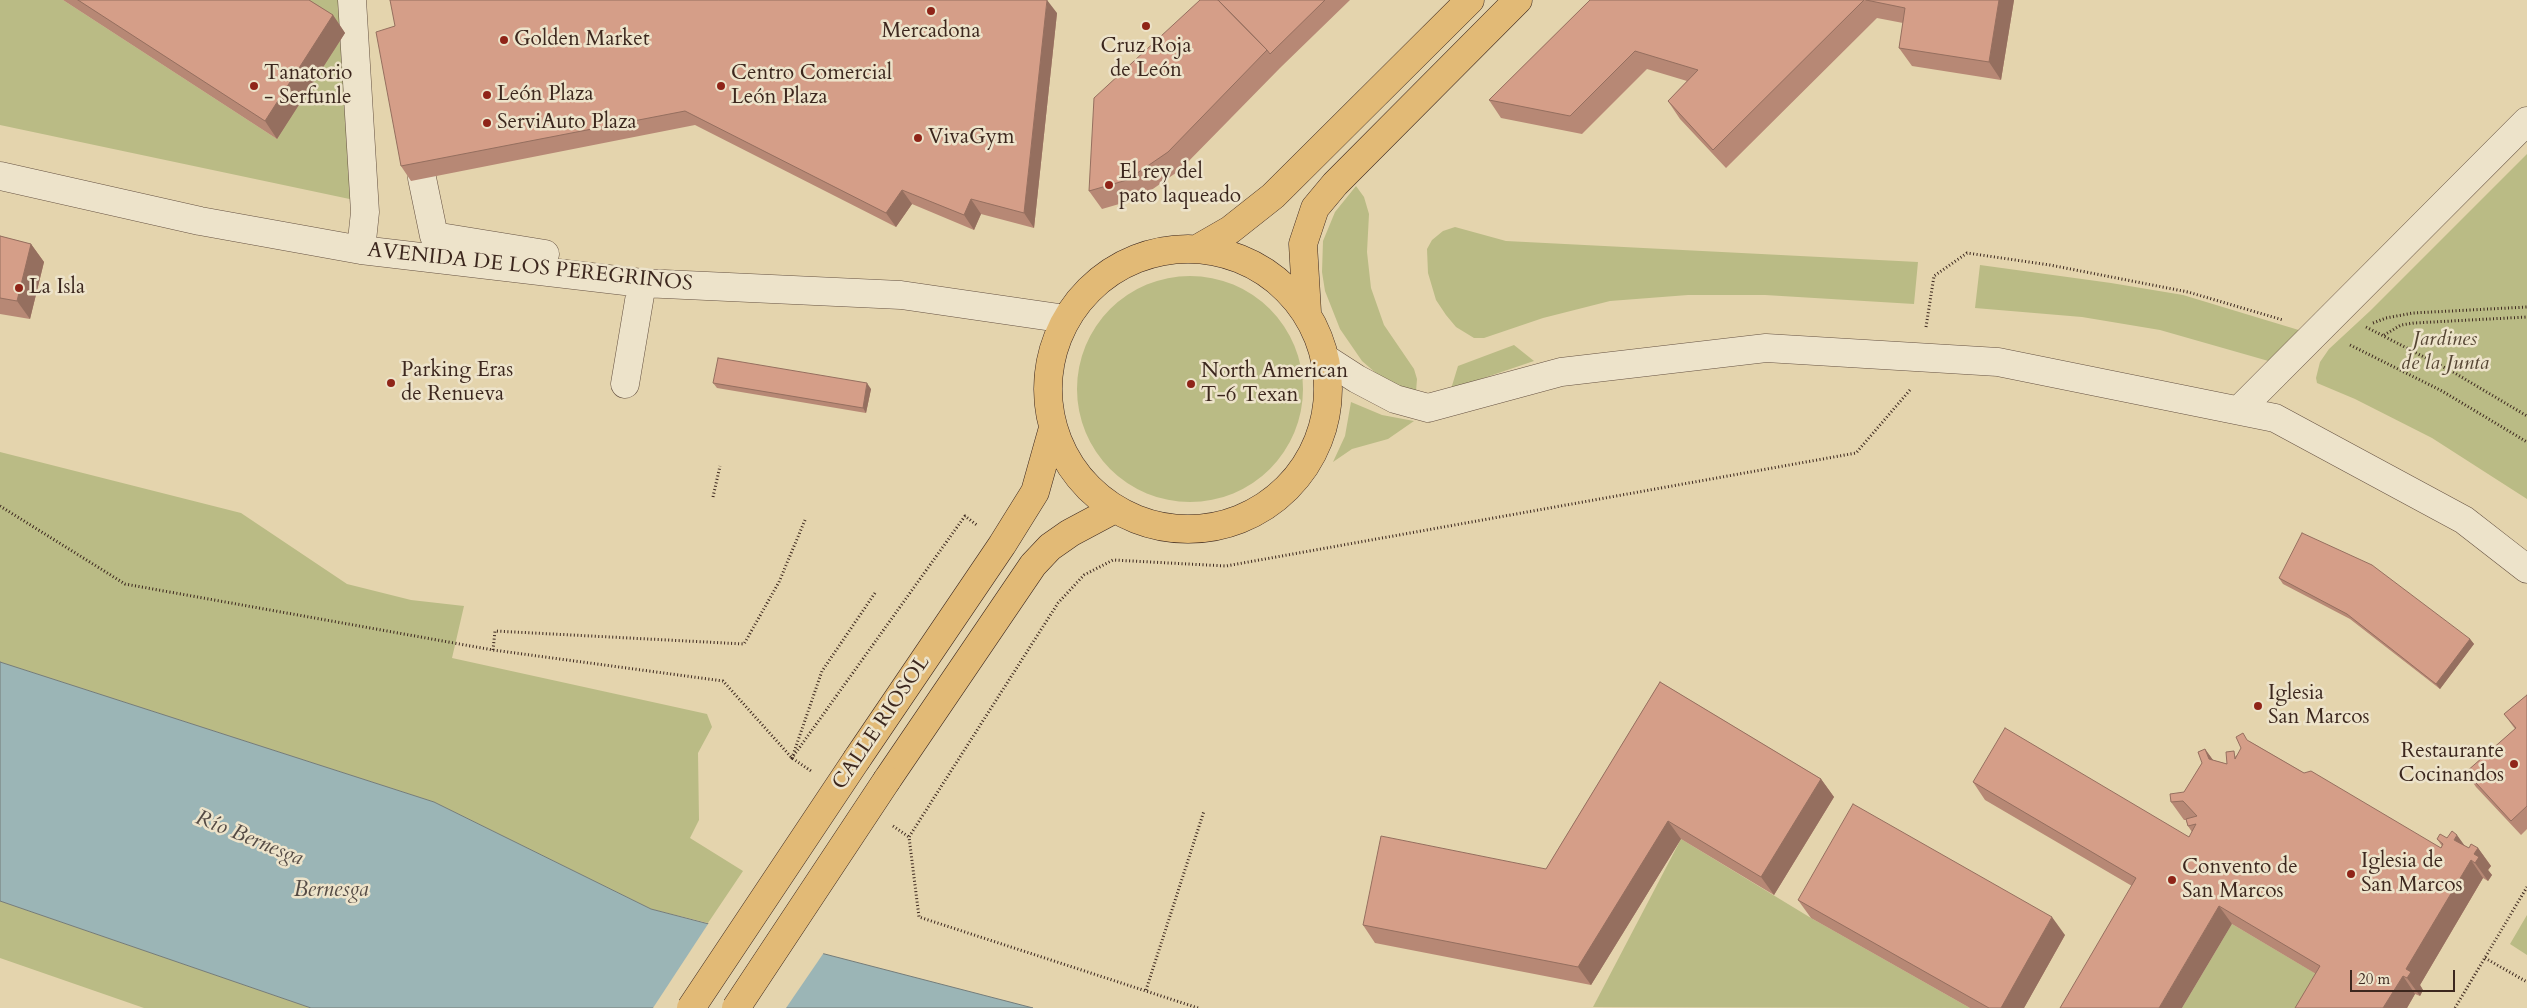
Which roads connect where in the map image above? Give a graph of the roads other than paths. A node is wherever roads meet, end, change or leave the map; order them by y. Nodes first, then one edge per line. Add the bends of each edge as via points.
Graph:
1 (352, 0) edge
2 (1470, 0) edge
3 (1518, 0) edge
4 (2527, 121) edge
5 (0, 176) edge
6 (422, 178) edge
7 (1197, 249) junction
8 (361, 250) junction
9 (633, 282) junction
10 (1307, 312) junction
11 (1066, 319) junction
12 (1326, 359) junction
13 (625, 384) dead end
14 (2239, 410) junction
15 (1053, 428) junction
16 (1115, 508) junction
17 (2527, 569) edge
18 (691, 1008) edge
19 (736, 1008) edge

1 - 8 street via 365,212
2 - 7 main road via 1273,196 1230,230
3 - 10 main road via 1315,208 1303,244
4 - 14 street
5 - 8 street, AVENIDA DE LOS PEREGRINOS via 200,221
6 - 9 street via 434,236 575,259
7 - 10 main road via 1240,258 1270,275
7 - 11 main road via 1158,252 1122,266 1090,288
8 - 9 street, AVENIDA DE LOS PEREGRINOS
9 - 11 street, AVENIDA DE LOS PEREGRINOS via 901,295
9 - 13 street
10 - 12 main road
11 - 15 main road via 1052,354 1048,391
12 - 14 street via 1357,380 1394,398 1428,408 1561,372 1766,348 1998,362
12 - 16 main road via 1329,396 1322,433 1305,467 1280,495 1248,515 1204,528 1158,526
14 - 17 street via 2275,418 2464,520
15 - 16 main road via 1067,460 1088,488
15 - 18 main road, CALLE RIOSOL, bridge via 1035,492 1002,545
16 - 19 main road, CALLE RIOSOL, bridge via 1050,546 1033,565

